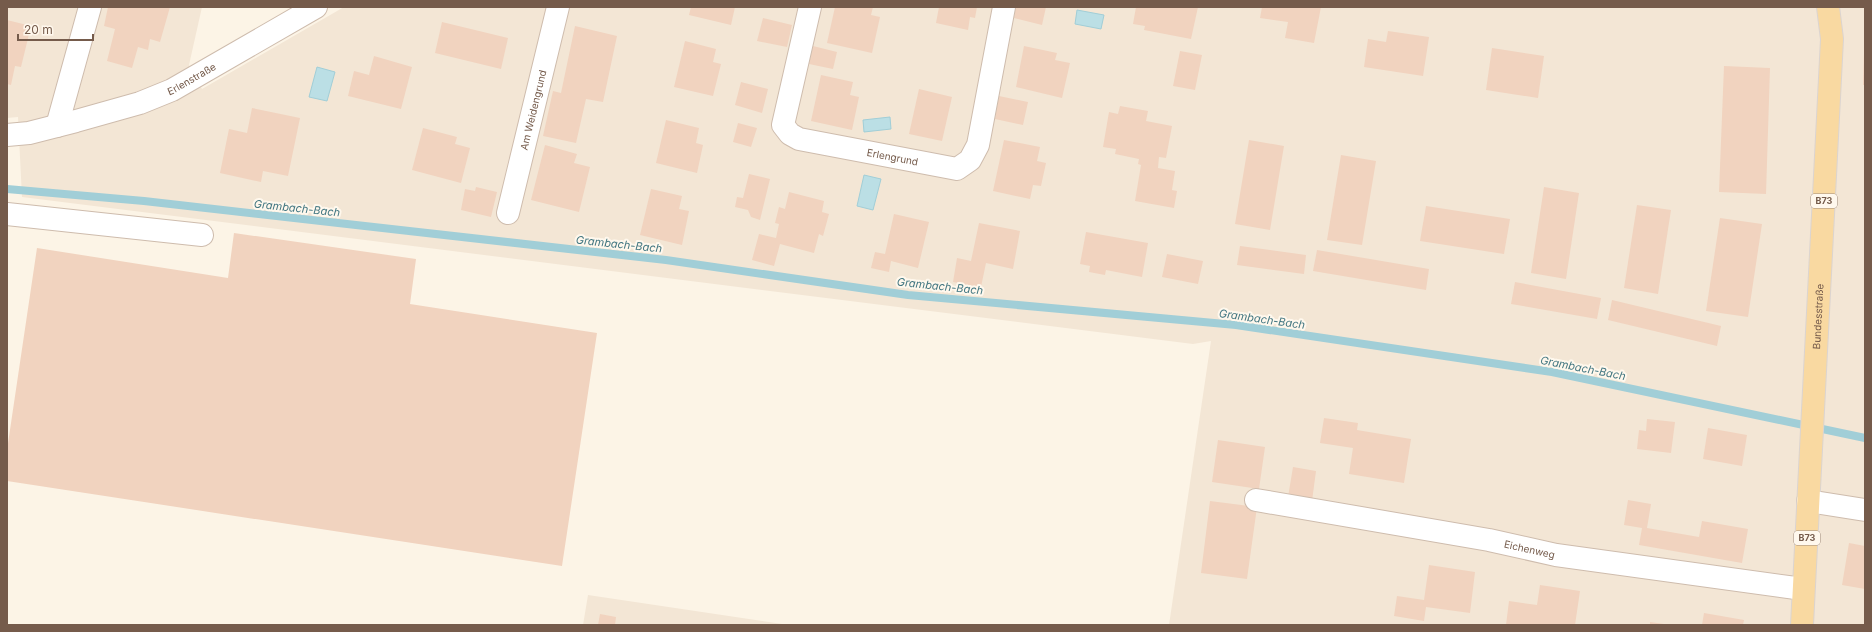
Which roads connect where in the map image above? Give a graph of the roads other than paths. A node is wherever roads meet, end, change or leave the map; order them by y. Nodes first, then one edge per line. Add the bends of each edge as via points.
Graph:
1 (90, 7) edge
2 (316, 7) edge
3 (558, 7) edge
4 (810, 7) edge
5 (1004, 7) edge
6 (1828, 7) edge
7 (57, 126) junction
8 (7, 136) edge
9 (508, 213) dead end
10 (7, 214) edge
11 (202, 235) dead end
12 (1256, 500) dead end
13 (1808, 501) junction
14 (1865, 510) edge
15 (1803, 589) junction
16 (1802, 625) edge

1 - 7 street
2 - 7 street, Erlenstraße via 172,90 140,103
3 - 9 street, Am Weidengrund
4 - 5 street, Erlengrund via 783,125 790,134 799,139 957,169 970,160 978,145
6 - 13 main road, Bundesstraße / B73 via 1832,38
7 - 8 street, Erlenstraße
10 - 11 street
12 - 15 street, Eichenweg via 1489,540 1556,555
13 - 14 street
13 - 15 main road, Bundesstraße / B73
15 - 16 main road, Bundesstraße / B73

